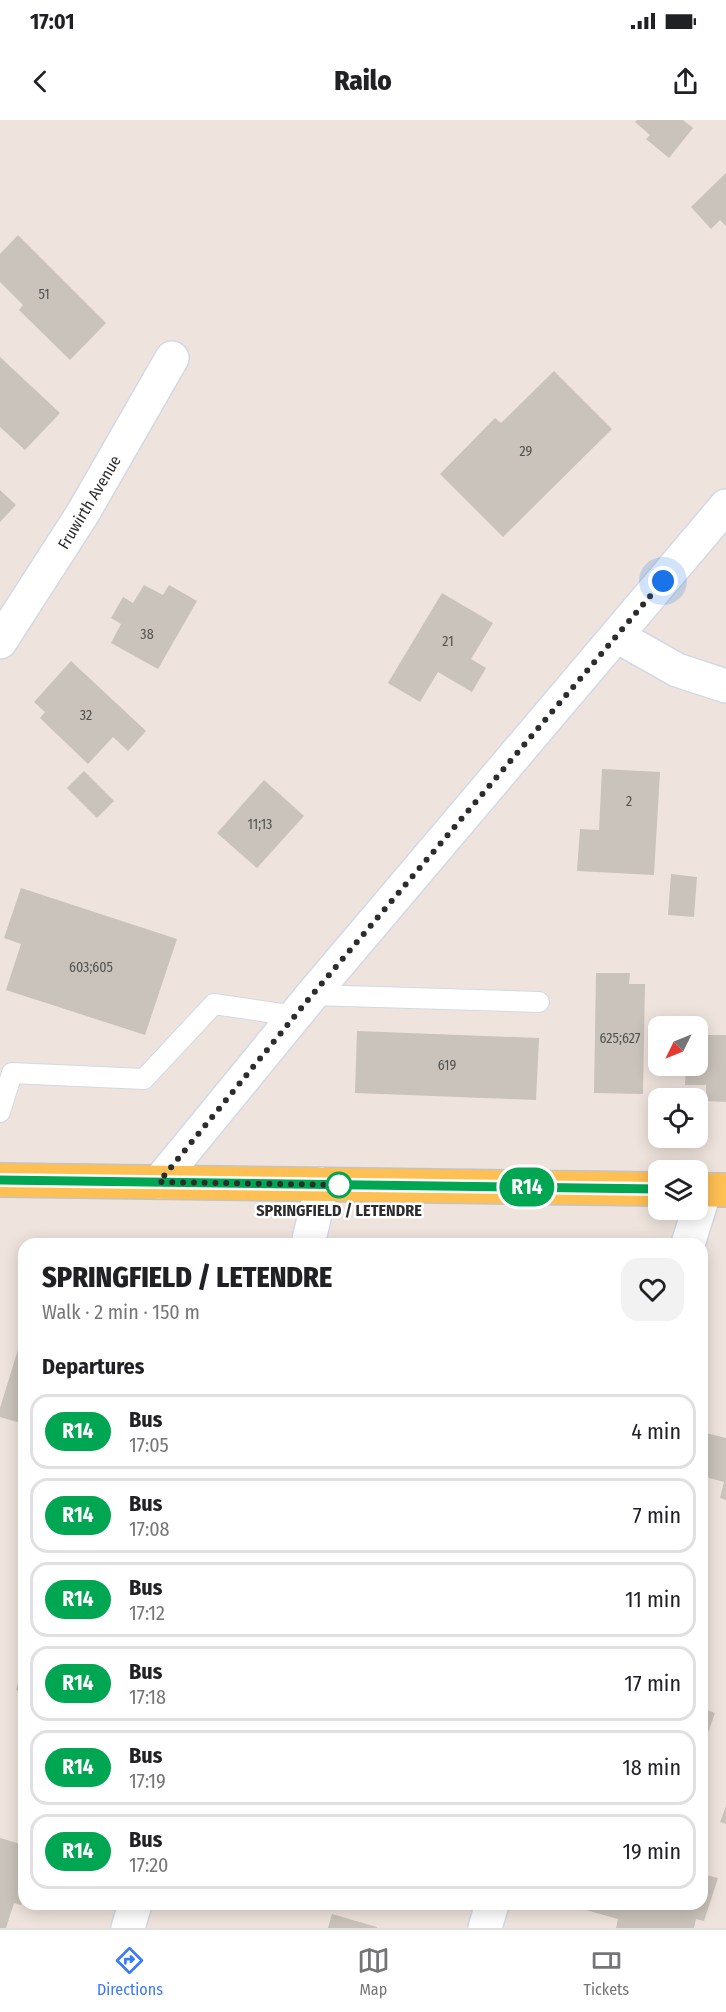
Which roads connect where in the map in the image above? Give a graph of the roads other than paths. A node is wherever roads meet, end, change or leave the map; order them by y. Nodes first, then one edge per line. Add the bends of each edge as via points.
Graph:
1 (172, 358) dead end
2 (726, 506) edge
3 (617, 636) junction
4 (0, 642) edge
5 (726, 686) edge
6 (539, 1002) dead end
7 (304, 1005) junction
8 (0, 1112) edge
9 (0, 1180) edge
10 (159, 1182) junction
11 (322, 1184) junction
12 (648, 1189) edge
13 (709, 1190) edge
14 (309, 1238) edge
15 (689, 1238) edge
16 (133, 1910) edge
17 (490, 1910) edge
18 (128, 1928) edge
19 (485, 1928) edge

1 - 4 street, Fruwirth Avenue via 83,513
2 - 3 street
3 - 5 street via 676,670
3 - 7 street
6 - 7 lane
7 - 8 lane via 214,1004 144,1079 12,1073
7 - 10 street
9 - 10 main road
10 - 11 main road
11 - 12 main road
11 - 14 street
13 - 15 street
16 - 18 street
17 - 19 street

